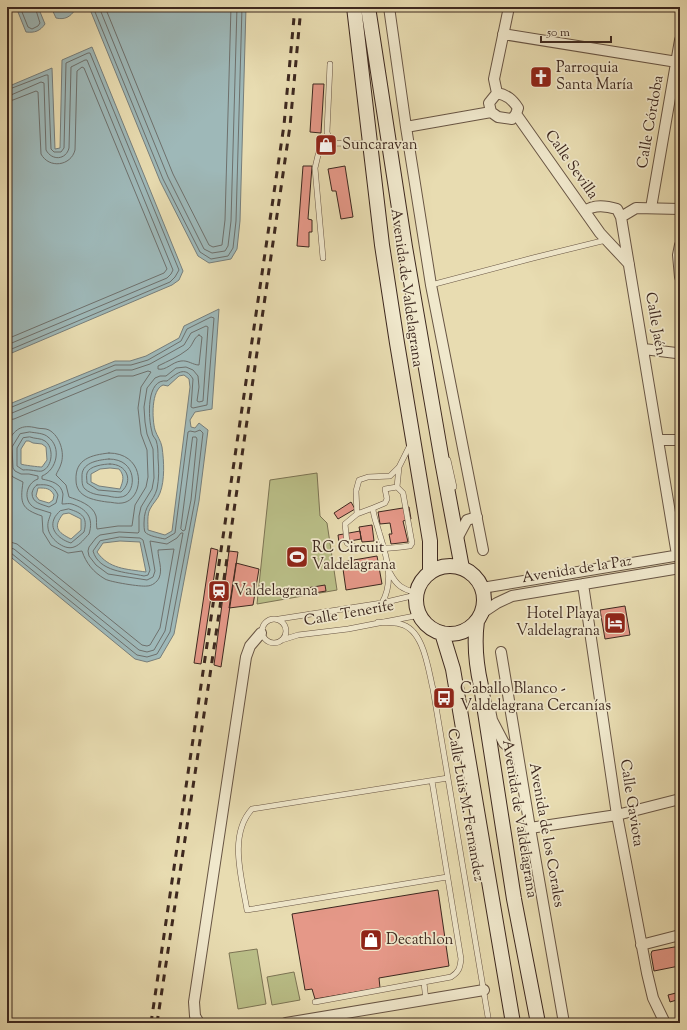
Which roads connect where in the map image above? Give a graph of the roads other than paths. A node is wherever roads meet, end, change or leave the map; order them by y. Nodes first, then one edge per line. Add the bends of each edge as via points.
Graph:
1 (354, 7) edge
2 (368, 7) edge
3 (389, 7) edge
4 (509, 7) edge
5 (503, 34) junction
6 (680, 40) edge
7 (677, 62) junction
8 (330, 64) dead end
9 (497, 93) junction
10 (491, 112) junction
11 (516, 114) junction
12 (406, 127) junction
13 (330, 143) junction
14 (370, 144) junction
15 (651, 208) junction
16 (680, 209) edge
17 (585, 211) junction
18 (622, 217) junction
19 (603, 237) junction
20 (680, 245) edge
21 (323, 258) dead end
22 (629, 264) junction
23 (680, 277) edge
24 (431, 285) junction
25 (644, 349) junction
26 (680, 351) edge
27 (435, 422) junction
28 (413, 440) junction
29 (658, 440) junction
30 (680, 440) edge
31 (398, 467) junction
32 (397, 487) junction
33 (373, 508) junction
34 (357, 514) junction
35 (453, 516) junction
36 (477, 517) junction
37 (458, 537) junction
38 (384, 548) junction
39 (483, 550) dead end
40 (679, 555) edge
41 (462, 568) junction
42 (680, 568) edge
43 (389, 572) junction
44 (430, 572) junction
45 (583, 584) junction
46 (482, 588) junction
47 (417, 594) junction
48 (382, 603) junction
49 (420, 615) junction
50 (480, 617) junction
51 (279, 619) junction
52 (378, 622) junction
53 (261, 633) junction
54 (442, 633) junction
55 (282, 640) junction
56 (501, 652) dead end
57 (453, 674) junction
58 (481, 686) junction
59 (450, 688) dead end
60 (518, 755) junction
61 (448, 778) junction
62 (432, 781) junction
63 (680, 799) edge
64 (617, 815) junction
65 (530, 828) junction
66 (447, 877) junction
67 (680, 935) edge
68 (641, 945) junction
69 (424, 983) junction
70 (484, 990) junction
71 (426, 1000) junction
72 (315, 1002) dead end
73 (199, 1023) edge
74 (286, 1023) edge
75 (489, 1023) edge
76 (513, 1023) edge
77 (538, 1023) edge
78 (564, 1023) edge
79 (665, 1023) edge

1 - 14 main road, Avenida de Valdelagrana
2 - 27 main road, Avenida de Valdelagrana
3 - 12 street
4 - 5 street
5 - 7 street
5 - 9 street via 494,79
6 - 7 street, Calle Córdoba
7 - 15 street, Calle Córdoba
8 - 13 lane via 327,132
9 - 10 street via 489,103
9 - 11 street, Calle Sevilla via 506,94 513,100 518,108
10 - 11 street via 506,119 512,119
10 - 12 street
11 - 17 street, Calle Sevilla
12 - 24 street
13 - 14 lane
13 - 21 lane via 319,150 316,168
14 - 28 main road, Avenida de Valdelagrana via 382,245
15 - 16 street
15 - 18 street via 636,208
17 - 18 street via 599,206 612,208
17 - 19 street, Calle Sevilla
18 - 22 street, Calle Jaén
19 - 22 street
19 - 24 lane
20 - 23 street
22 - 25 street, Calle Jaén
24 - 36 street
25 - 26 street via 676,353
25 - 29 street, Calle Jaén
27 - 35 main road, Avenida de Valdelagrana
27 - 35 lane via 452,472 455,497
28 - 31 lane
28 - 44 main road, Avenida de Valdelagrana via 430,541
29 - 30 street
29 - 40 street, Calle Jaén
31 - 32 lane
31 - 34 lane via 390,476 358,480
32 - 33 lane via 385,489 385,503
32 - 38 lane via 403,493 412,542 410,546
33 - 34 lane
33 - 38 lane
34 - 38 lane via 345,524 347,543 356,548
35 - 37 main road, Avenida de Valdelagrana
36 - 37 street via 467,520
36 - 39 street
37 - 41 main road, Avenida de Valdelagrana
38 - 43 lane
40 - 46 street, Avenida de la Paz
41 - 44 main road via 440,567
41 - 46 main road via 476,578
42 - 45 street, Avenida de la Paz
43 - 47 lane via 403,589
43 - 48 lane via 388,590
44 - 47 main road via 422,580
45 - 50 street, Avenida de la Paz via 512,596 497,603
45 - 64 street, Calle Gaviota
46 - 50 main road via 484,604
47 - 48 lane, Calle Tenerife
47 - 49 main road via 416,605
48 - 51 lane, Calle Tenerife
49 - 52 lane, Calle Tenerife
49 - 54 main road via 425,623
50 - 54 main road via 462,632
50 - 58 main road, Avenida de Valdelagrana via 475,637 476,664
51 - 53 lane via 268,620 262,625
51 - 55 lane via 286,629
52 - 55 lane, Calle Tenerife
52 - 61 lane, Calle Luis M. Fernandez via 400,624 410,628 419,639 433,689
53 - 55 lane via 271,643
53 - 73 street via 250,646 246,657 194,1002 195,1016
54 - 57 main road
56 - 60 street, Avenida de los Corales
57 - 59 lane
57 - 76 main road via 456,707
58 - 60 street via 488,700 492,720 504,743
58 - 77 main road, Avenida de Valdelagrana via 514,899
60 - 65 street, Avenida de los Corales
61 - 62 lane
61 - 70 lane, Calle Luis M. Fernandez
62 - 66 lane
62 - 66 lane via 252,809 241,827 238,851 247,910
63 - 64 street
64 - 65 street
64 - 68 street, Calle Gaviota
65 - 78 street, Avenida de los Corales
66 - 69 lane via 461,959 460,968 457,974 451,977
67 - 68 street
68 - 79 street, Calle Gaviota via 653,998
69 - 71 lane
69 - 72 lane
70 - 71 street
70 - 75 lane, Calle Luis M. Fernandez
71 - 74 street

